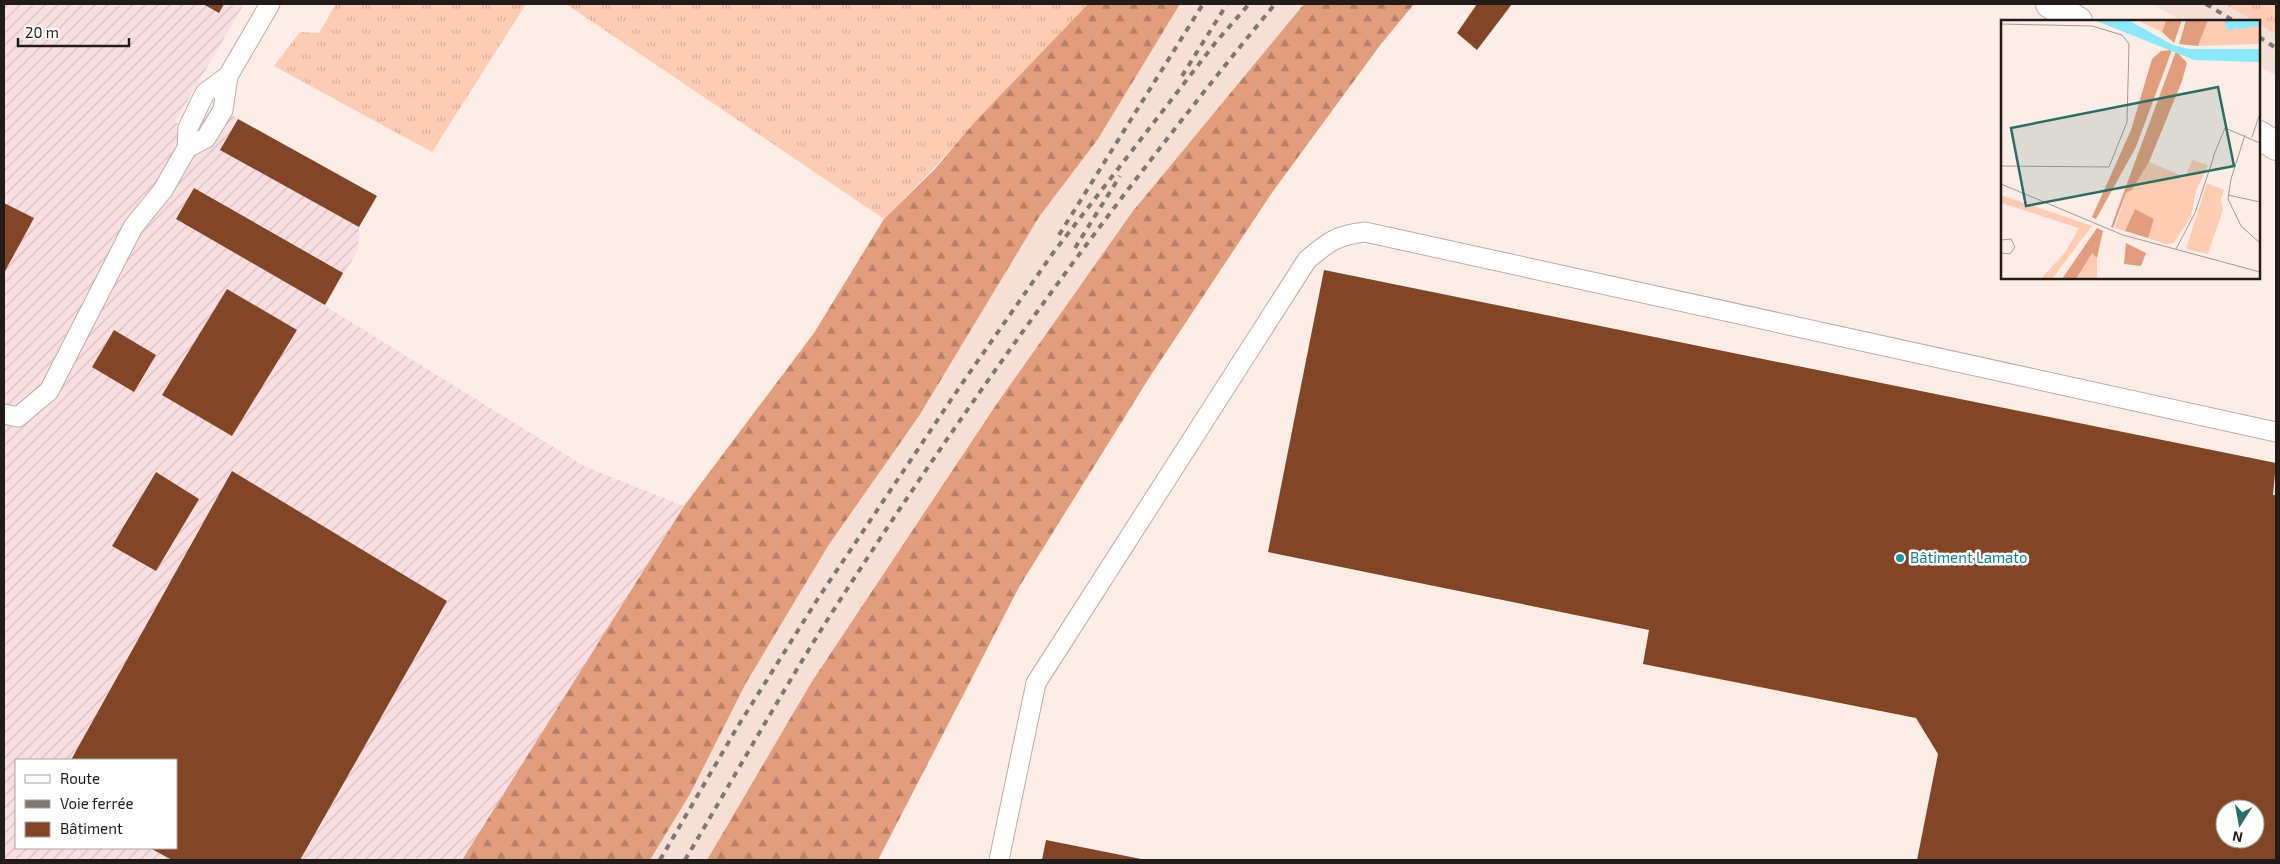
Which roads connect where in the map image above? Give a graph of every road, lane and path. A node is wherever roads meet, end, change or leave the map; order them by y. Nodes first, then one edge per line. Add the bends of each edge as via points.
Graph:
1 (270, 4) edge
2 (2050, 4) edge
3 (2076, 20) edge
4 (2260, 136) edge
5 (2276, 146) edge
6 (4, 414) edge
7 (2276, 432) edge
8 (999, 860) edge

1 - 6 lane via 228,76 223,110 206,138 187,148 163,190 133,228 49,391 18,417
2 - 3 street
4 - 5 street
7 - 8 lane via 1365,232 1343,234 1307,260 1036,683

